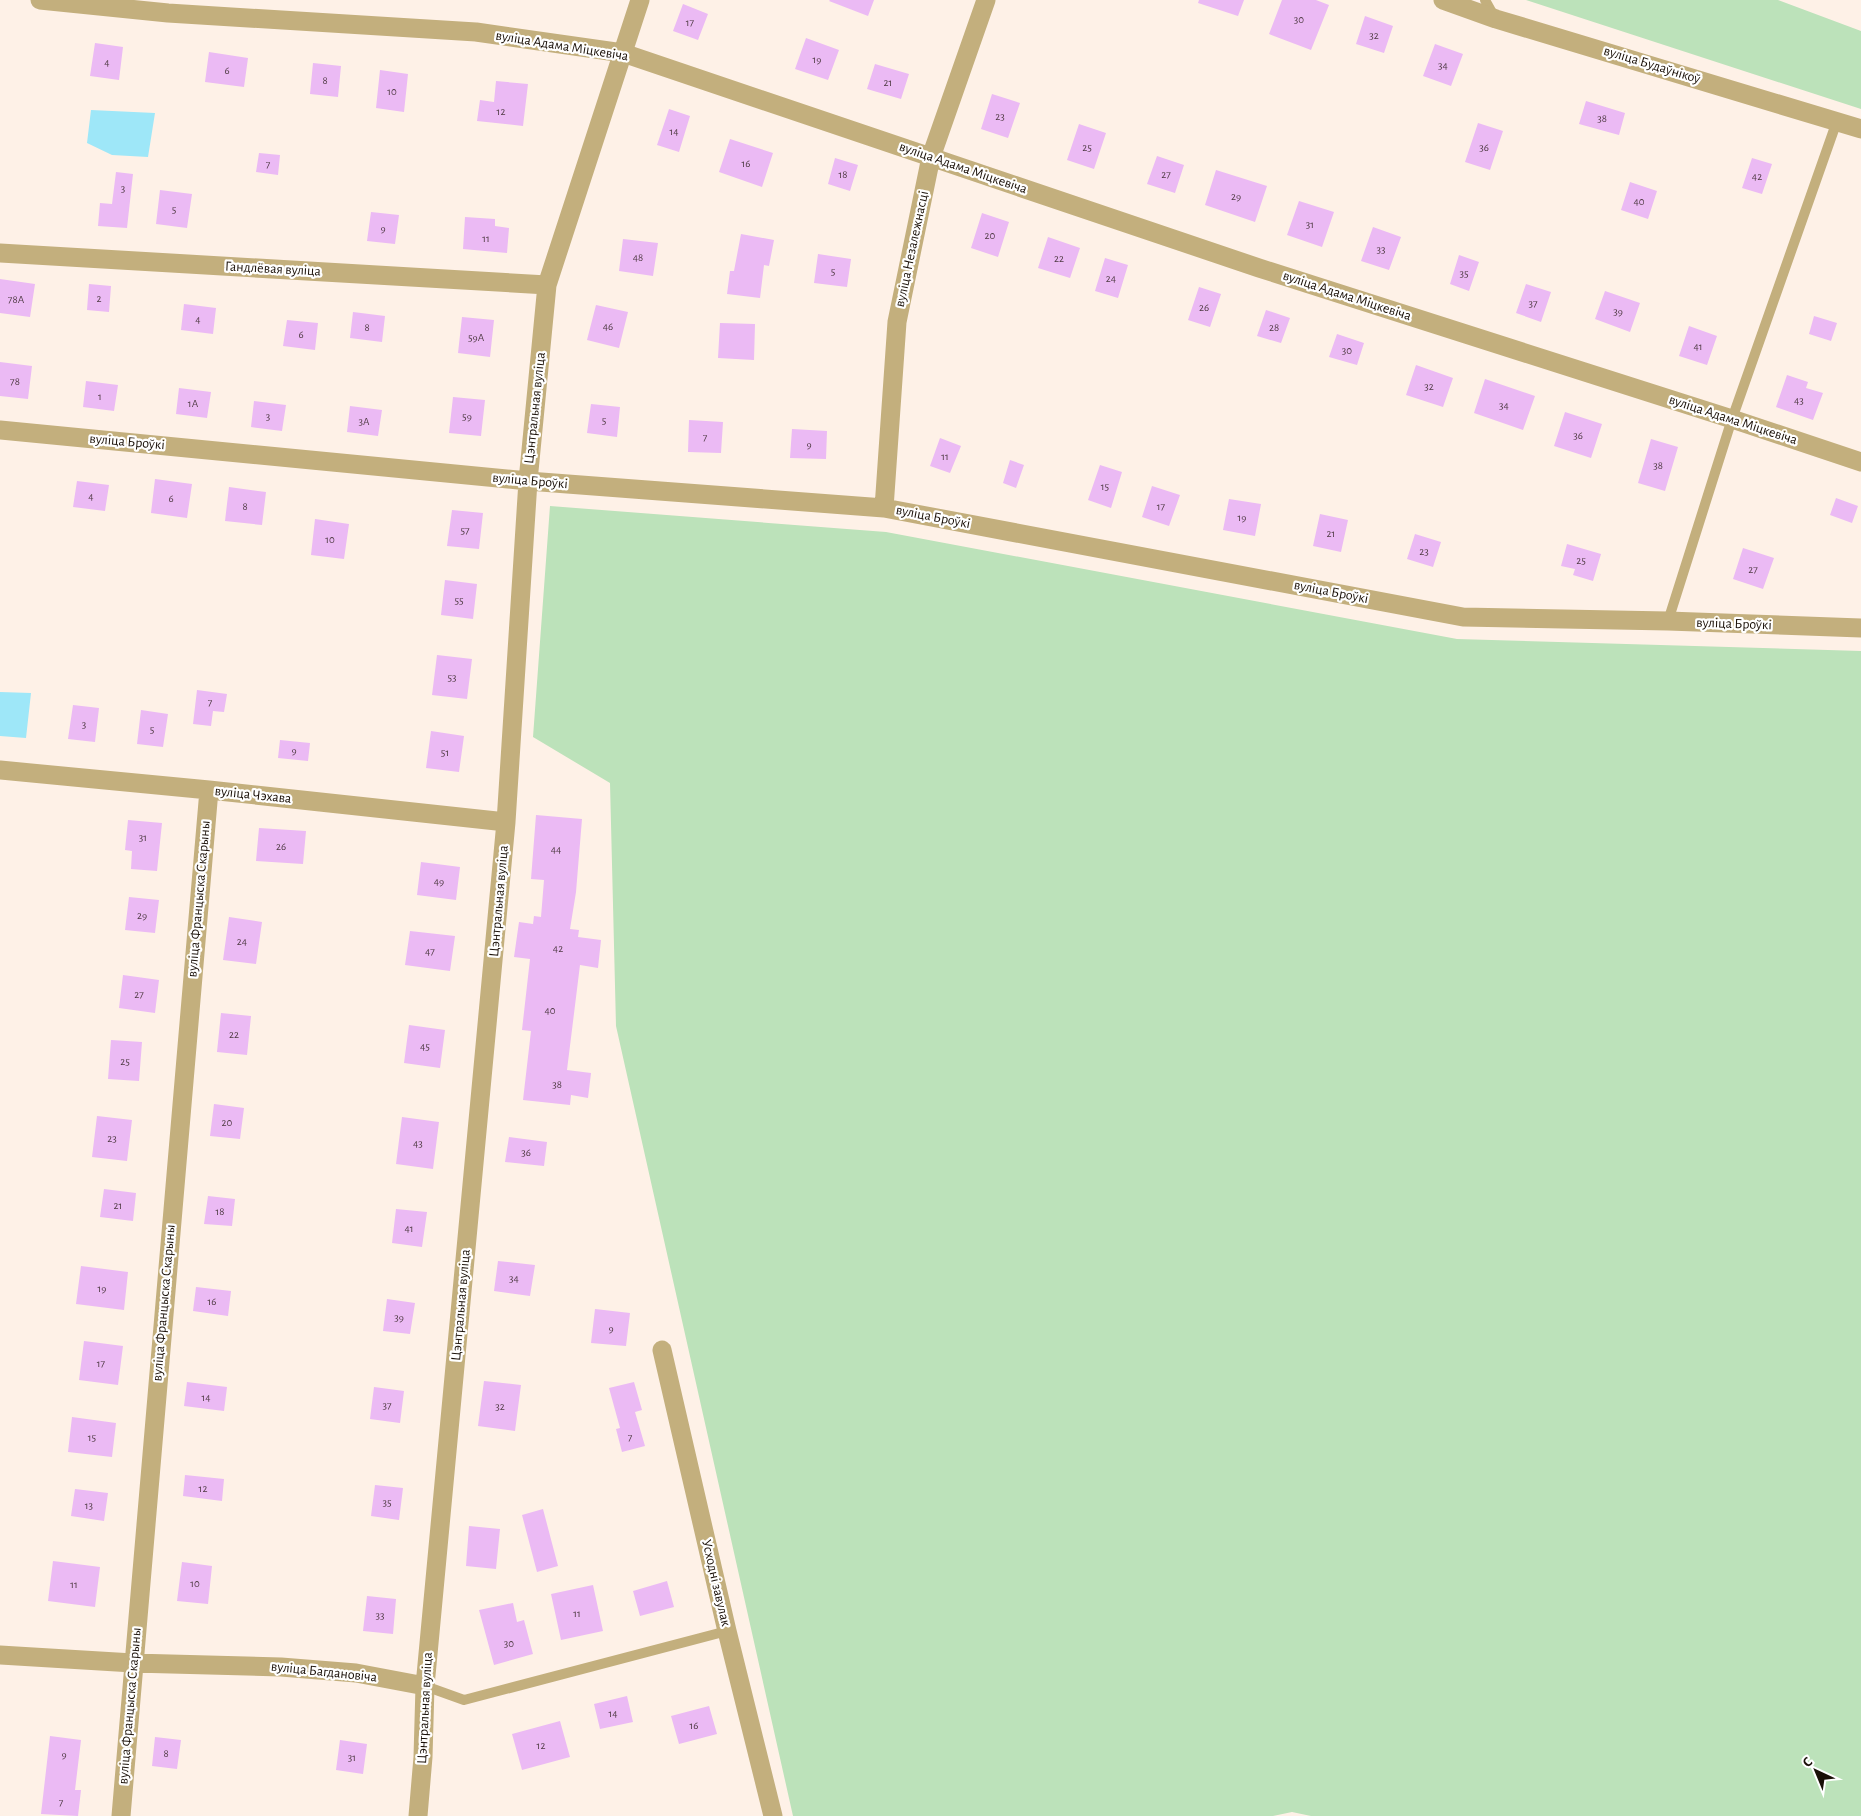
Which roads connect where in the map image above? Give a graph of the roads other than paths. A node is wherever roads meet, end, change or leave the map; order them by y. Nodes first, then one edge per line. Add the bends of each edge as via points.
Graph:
1 (40, 0) edge
2 (640, 0) edge
3 (986, 0) edge
4 (1443, 0) edge
5 (1485, 0) edge
6 (1496, 19) junction
7 (623, 53) junction
8 (1837, 121) junction
9 (1861, 129) edge
10 (931, 157) junction
11 (0, 253) edge
12 (547, 286) junction
13 (1732, 419) junction
14 (0, 430) edge
15 (1861, 462) edge
16 (528, 481) junction
17 (884, 508) junction
18 (1668, 622) junction
19 (1861, 628) edge
20 (0, 770) edge
21 (208, 790) junction
22 (506, 822) junction
23 (662, 1350) dead end
24 (727, 1631) junction
25 (0, 1655) edge
26 (133, 1663) junction
27 (424, 1686) junction
28 (120, 1816) edge
29 (418, 1816) edge
30 (773, 1816) edge

1 - 7 street, вуліца Адама Міцкевіча via 168,13 476,32
2 - 7 street, Цэнтральная вуліца
3 - 10 street, вуліца Незалежнасці
4 - 6 street, вуліца Будаўнікоў
5 - 6 lane
6 - 8 street, вуліца Будаўнікоў
7 - 10 street, вуліца Адама Міцкевіча
7 - 12 street, Цэнтральная вуліца
8 - 9 street, вуліца Будаўнікоў
8 - 13 lane
10 - 13 street, вуліца Адама Міцкевіча via 1259,268
10 - 17 street, вуліца Незалежнасці via 897,322
11 - 12 street, Гандлёвая вуліца
12 - 16 street, Цэнтральная вуліца
13 - 15 street, вуліца Адама Міцкевіча
13 - 18 lane
14 - 16 street, вуліца Броўкі
16 - 17 street, вуліца Броўкі
16 - 22 street, Цэнтральная вуліца
17 - 18 street, вуліца Броўкі via 1463,617
18 - 19 street, вуліца Броўкі
20 - 21 street, вуліца Чэхава
21 - 22 street, вуліца Чэхава
21 - 26 street, вуліца Францыска Скарыны
22 - 27 street, Цэнтральная вуліца
23 - 24 street, Усходні завулак
24 - 27 lane, вуліца Багдановіча via 464,1700
24 - 30 street, Усходні завулак
25 - 26 street, вуліца Багдановіча
26 - 27 street, вуліца Багдановіча via 281,1667 356,1673
26 - 28 street, вуліца Францыска Скарыны
27 - 29 street, Цэнтральная вуліца

